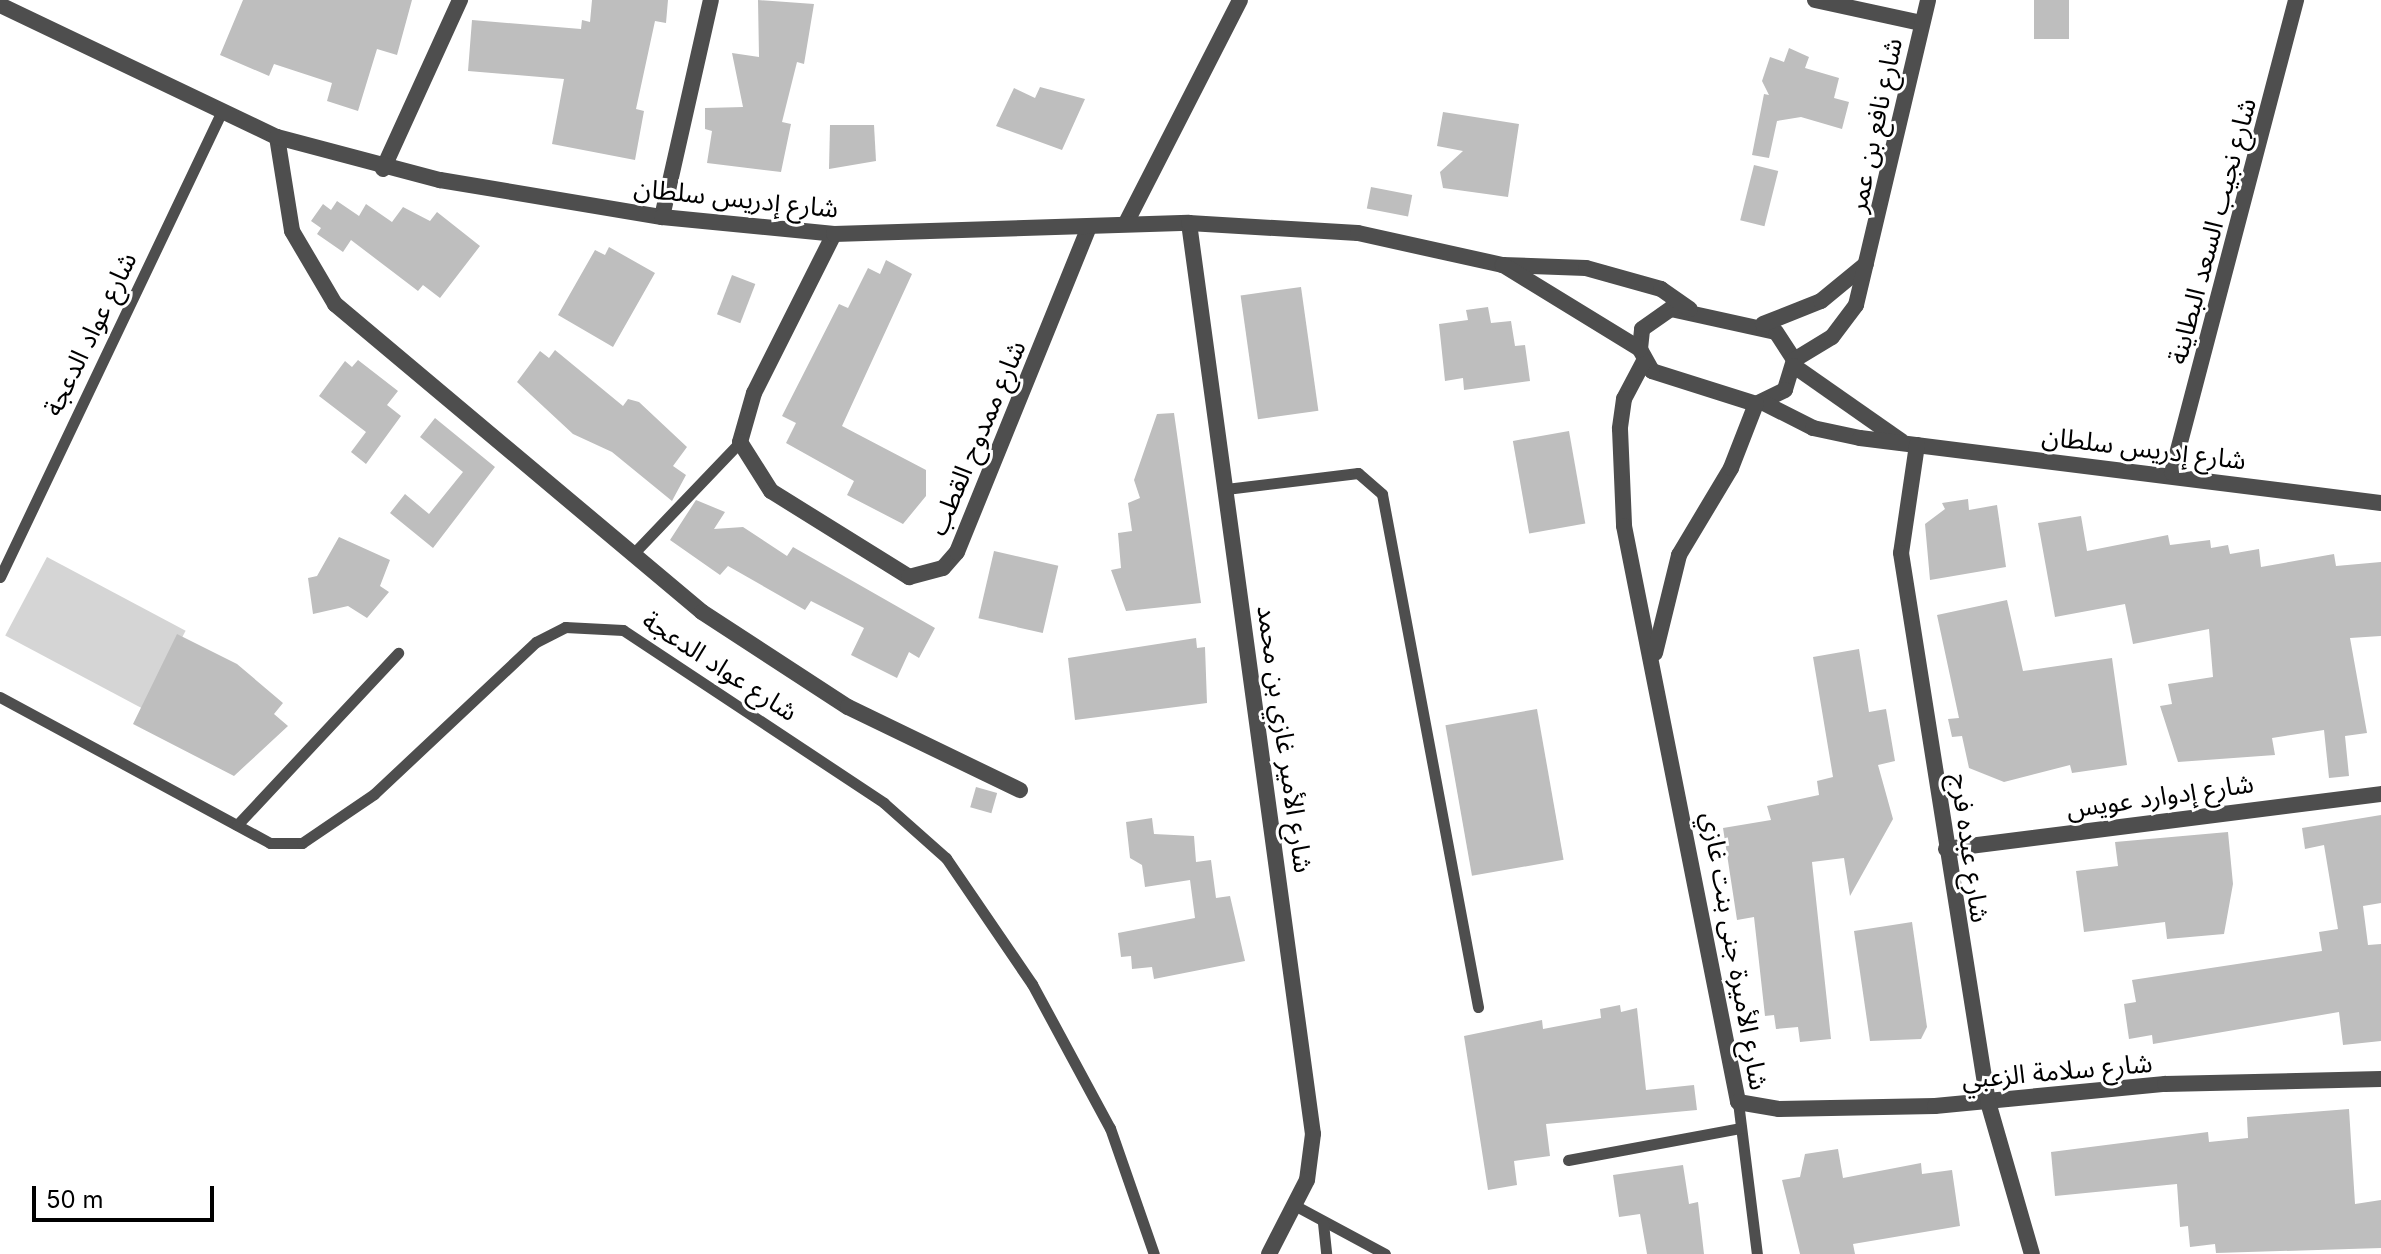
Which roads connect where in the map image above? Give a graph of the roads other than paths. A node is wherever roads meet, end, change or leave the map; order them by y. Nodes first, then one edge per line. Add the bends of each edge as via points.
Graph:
1 (460, 0) edge
2 (711, 0) edge
3 (1240, 0) edge
4 (1815, 0) edge
5 (1928, 0) edge
6 (2296, 0) edge
7 (0, 5) edge
8 (1921, 23) junction
9 (222, 111) junction
10 (277, 137) junction
11 (383, 169) junction
12 (662, 217) junction
13 (1126, 223) junction
14 (1189, 223) junction
15 (1089, 227) junction
16 (834, 234) junction
17 (1870, 260) junction
18 (1502, 265) junction
19 (1690, 309) junction
20 (1763, 324) junction
21 (1642, 355) junction
22 (1794, 363) junction
23 (1760, 404) junction
24 (740, 442) junction
25 (1909, 443) junction
26 (2172, 473) junction
27 (1226, 489) junction
28 (2381, 503) edge
29 (632, 555) junction
30 (0, 577) edge
31 (398, 653) dead end
32 (1654, 659) junction
33 (0, 697) edge
34 (1020, 790) dead end
35 (2381, 794) edge
36 (237, 825) junction
37 (1946, 849) junction
38 (1478, 1007) dead end
39 (2381, 1079) edge
40 (1738, 1102) junction
41 (1988, 1102) junction
42 (1741, 1128) junction
43 (1568, 1160) dead end
44 (1296, 1206) junction
45 (1323, 1223) junction
46 (1154, 1254) edge
47 (1269, 1254) edge
48 (1326, 1254) edge
49 (1385, 1254) edge
50 (1757, 1254) edge
51 (2032, 1254) edge

1 - 11 street
2 - 12 street
3 - 13 street
4 - 8 street
5 - 8 street, شارع نافع بن عمر
6 - 26 street, شارع نجيب السعد البطاينة
7 - 9 street, شارع إدريس سلطان
8 - 17 street, شارع نافع بن عمر
9 - 10 street, شارع إدريس سلطان
9 - 30 lane, شارع عواد الدعجة
10 - 11 street, شارع إدريس سلطان
10 - 29 street, شارع عواد الدعجة via 292,231 335,304
11 - 12 street, شارع إدريس سلطان
12 - 16 street, شارع إدريس سلطان
13 - 14 street, شارع إدريس سلطان
13 - 15 street, شارع إدريس سلطان
14 - 18 street, شارع إدريس سلطان via 1358,233
14 - 27 street, شارع الأمير غازي بن محمد
15 - 16 street, شارع إدريس سلطان
15 - 24 street, شارع ممدوح القطب via 957,552 943,568 909,577 837,539 771,491
16 - 24 street via 742,419
17 - 20 street via 1821,301
17 - 22 street, شارع نافع بن عمر via 1844,324
18 - 19 street, شارع إدريس سلطان via 1612,274 1661,289
18 - 21 street, شارع إدريس سلطان
19 - 20 street
19 - 21 street, شارع الأميرة جنى بنت غازي via 1652,316
20 - 22 street, شارع إدريس سلطان via 1783,336
21 - 23 street, شارع إدريس سلطان via 1677,382
21 - 32 street, شارع الأميرة جنى بنت غازي via 1624,399 1620,475
22 - 23 street via 1785,390
22 - 25 street, شارع إدريس سلطان
23 - 25 street, شارع إدريس سلطان via 1813,428
23 - 32 street, شارع الأميرة جنى بنت غازي via 1731,468 1679,555
24 - 29 lane
25 - 26 street, شارع إدريس سلطان
25 - 37 street, شارع عبده فرج via 1901,553
26 - 28 street, شارع إدريس سلطان
27 - 38 lane via 1358,473 1382,494
27 - 44 street, شارع الأمير غازي بن محمد via 1313,1134
29 - 34 street, شارع عواد الدعجة via 702,612 848,707
31 - 36 lane
32 - 40 street, شارع الأميرة جنى بنت غازي
33 - 36 lane, شارع عواد الدعجة
35 - 37 street, شارع إدوارد عويس
36 - 46 lane, شارع عواد الدعجة via 270,843 302,843 336,827 536,642 565,627 623,630 884,803 946,858 1032,984 1110,1128
37 - 41 street, شارع عبده فرج
39 - 41 street, شارع سلامة الزعبي via 2165,1084
40 - 41 street, شارع سلامة الزعبي via 1779,1109
40 - 42 lane, شارع الأميرة جنى بنت غازي
41 - 51 street, شارع عبده فرج
42 - 43 lane
42 - 50 lane, شارع الأميرة جنى بنت غازي
44 - 45 lane
44 - 47 street, شارع الأمير غازي بن محمد
45 - 48 lane
45 - 49 lane

